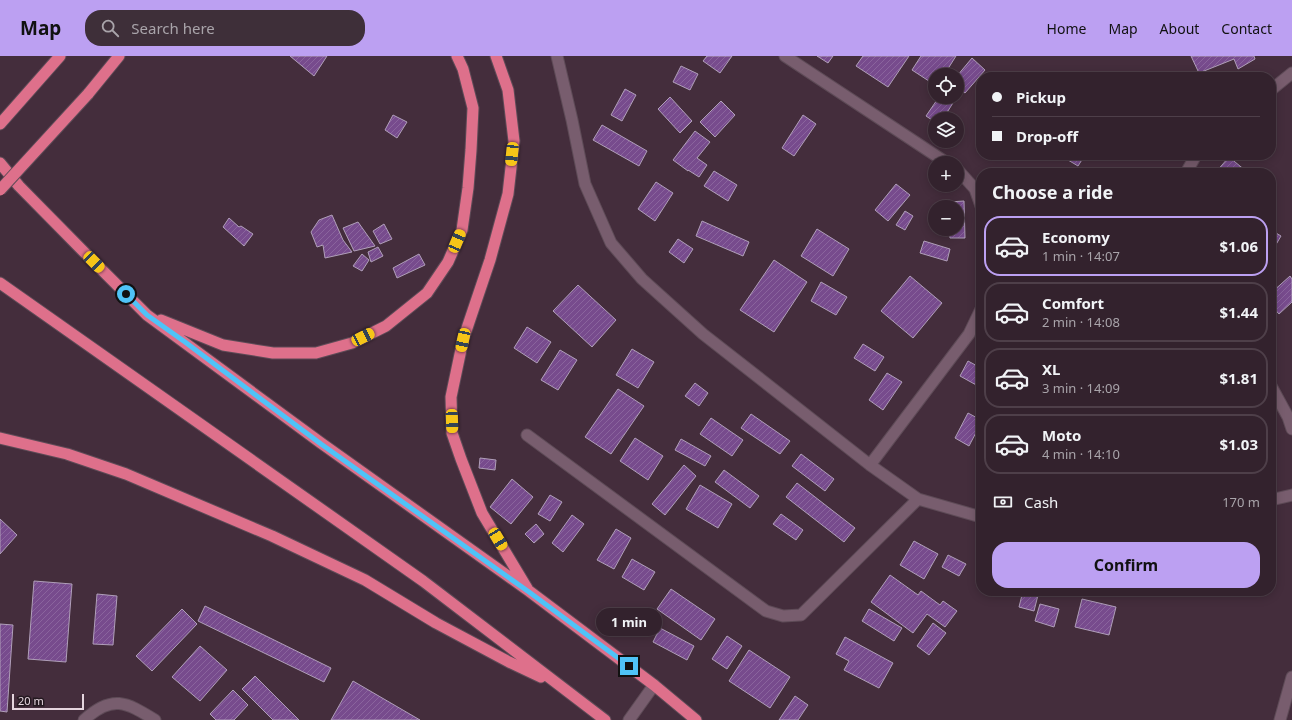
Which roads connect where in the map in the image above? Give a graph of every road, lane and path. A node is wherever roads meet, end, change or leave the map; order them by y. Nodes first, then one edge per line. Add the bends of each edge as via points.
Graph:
1 (60, 56) edge
2 (119, 56) edge
3 (457, 56) edge
4 (496, 56) edge
5 (556, 56) edge
6 (785, 56) edge
7 (1292, 73) edge
8 (1276, 86) edge
9 (0, 124) edge
10 (936, 156) edge
11 (0, 163) edge
12 (964, 177) edge
13 (0, 190) edge
14 (976, 192) edge
15 (0, 283) edge
16 (147, 315) junction
17 (976, 319) edge
18 (1276, 395) edge
19 (1292, 429) edge
20 (527, 435) dead end
21 (0, 438) edge
22 (870, 465) junction
23 (1292, 494) edge
24 (918, 499) junction
25 (1276, 499) edge
26 (976, 516) edge
27 (529, 592) junction
28 (1292, 676) edge
29 (654, 685) junction
30 (560, 686) junction
31 (84, 720) edge
32 (155, 720) edge
33 (605, 720) edge
34 (629, 720) edge
35 (696, 720) edge
36 (1280, 720) edge

1 - 9 highway
2 - 13 highway, bridge via 88,94
3 - 16 highway via 473,108 468,188 462,230 448,262 426,293 386,326 352,343 316,353 272,353 223,345
4 - 27 highway via 508,90 514,141 509,187 490,260 463,340 451,397 452,433 482,512
5 - 22 street via 585,184 611,243 642,279 703,334
6 - 10 street
7 - 8 street
11 - 16 highway via 19,186
12 - 14 street
15 - 30 highway via 423,581
16 - 27 highway via 321,444
17 - 22 street via 969,334
18 - 19 street
20 - 24 street via 766,611 783,616 802,615
21 - 30 highway via 67,454 126,474 272,536 365,580 443,627
22 - 24 street
23 - 25 street
24 - 26 street
27 - 29 highway
28 - 36 street
29 - 34 street
29 - 35 highway
30 - 33 highway
31 - 32 street via 95,710 113,702 136,708

